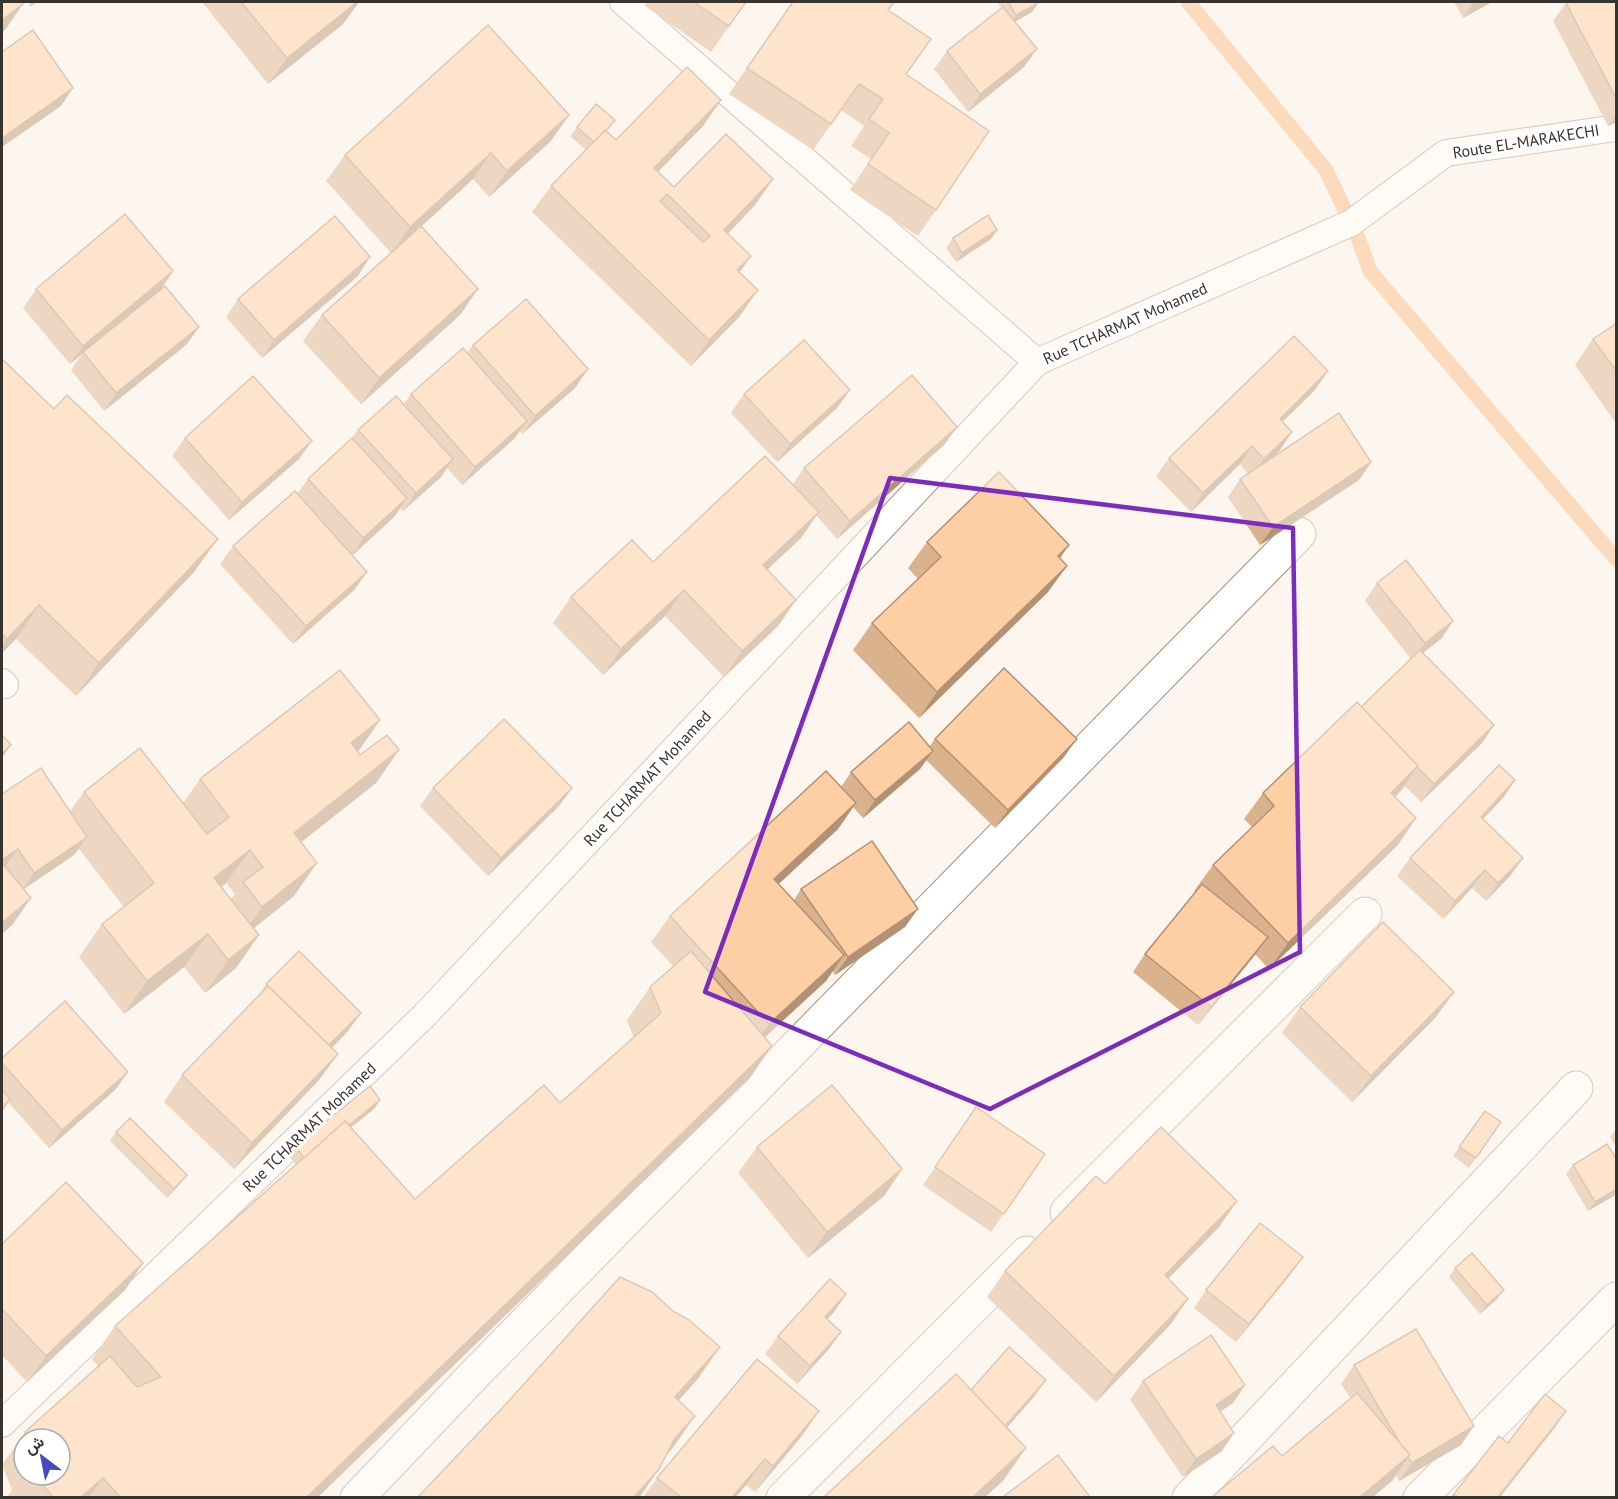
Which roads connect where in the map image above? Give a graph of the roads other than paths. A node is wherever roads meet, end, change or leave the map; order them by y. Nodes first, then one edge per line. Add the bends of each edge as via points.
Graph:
1 (623, 2) edge
2 (1617, 128) edge
3 (1351, 223) joint
4 (1037, 362) junction
5 (1299, 534) edge
6 (1365, 914) dead end
7 (1576, 1088) dead end
8 (1617, 1299) edge
9 (2, 1424) edge
10 (357, 1497) edge
11 (783, 1497) edge
12 (1189, 1497) edge
13 (1420, 1497) edge

1 - 4 lane
2 - 3 lane, Route EL-MARAKECHI via 1446,153
3 - 4 lane, Rue TCHARMAT Mohamed
4 - 9 lane, Rue TCHARMAT Mohamed via 425,1015
5 - 10 street
6 - 11 street
7 - 12 street
8 - 13 street

